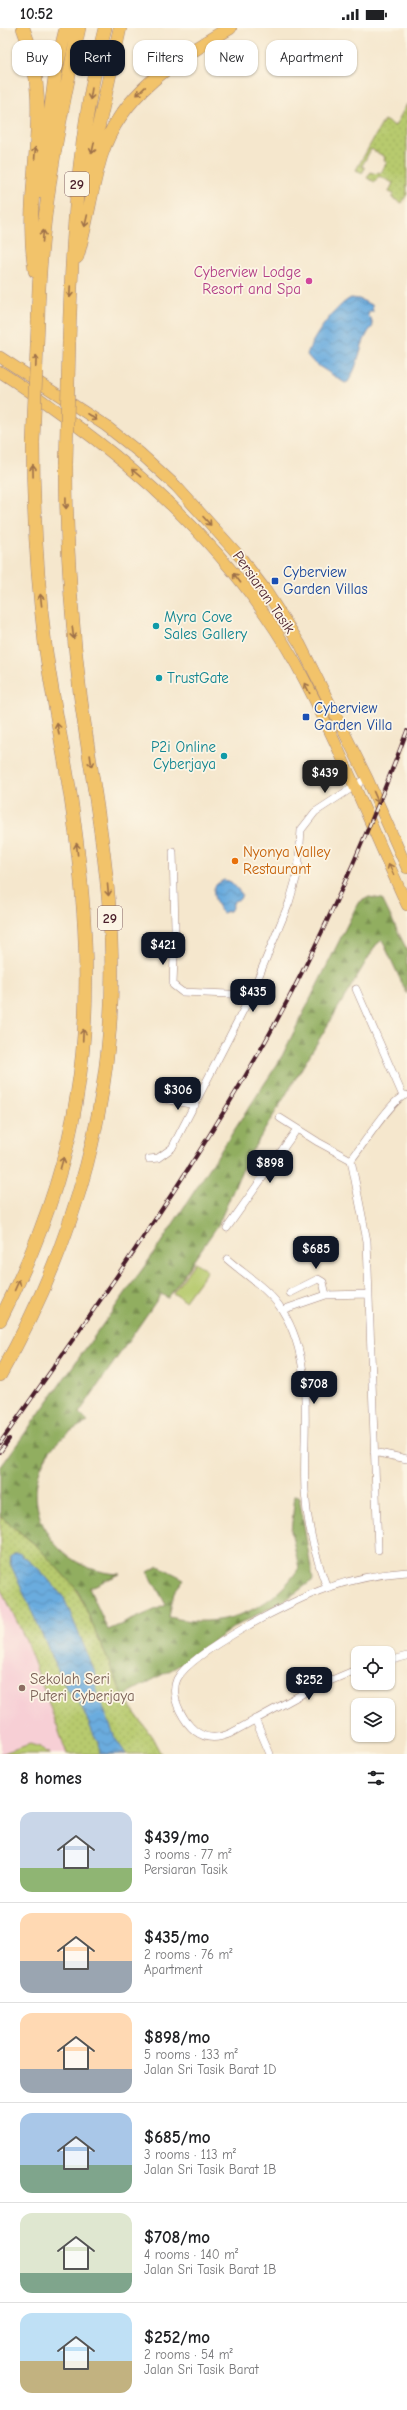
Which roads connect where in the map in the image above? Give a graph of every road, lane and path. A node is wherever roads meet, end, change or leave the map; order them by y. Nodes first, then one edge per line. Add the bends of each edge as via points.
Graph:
1 (23, 28) edge
2 (66, 28) edge
3 (79, 28) edge
4 (105, 28) edge
5 (120, 28) edge
6 (230, 28) edge
7 (45, 216) junction
8 (74, 224) junction
9 (71, 274) junction
10 (38, 289) junction
11 (0, 358) edge
12 (0, 372) edge
13 (367, 778) junction
14 (354, 786) junction
15 (173, 852) dead end
16 (407, 868) edge
17 (407, 905) edge
18 (356, 988) dead end
19 (251, 995) junction
20 (405, 1095) edge
21 (165, 1099) dead end
22 (195, 1104) junction
23 (280, 1118) dead end
24 (297, 1129) junction
25 (149, 1159) dead end
26 (351, 1160) junction
27 (227, 1228) dead end
28 (227, 1259) dead end
29 (290, 1293) dead end
30 (368, 1294) junction
31 (326, 1295) junction
32 (282, 1310) junction
33 (0, 1320) edge
34 (0, 1375) edge
35 (374, 1452) junction
36 (407, 1459) edge
37 (378, 1550) dead end
38 (407, 1572) edge
39 (327, 1588) junction
40 (407, 1656) edge
41 (395, 1659) edge
42 (351, 1672) edge
43 (254, 1719) junction
44 (270, 1754) edge

10 -> 1 highway via 32,252 32,193 39,99 30,44
2 - 7 highway via 56,69 43,168
3 - 7 highway, 29
4 -> 8 highway, 29 via 80,161
5 -> 8 highway via 84,193
6 -> 9 highway via 179,59 143,89 123,110 101,156 82,239
10 -> 7 highway, 29
8 - 9 highway, 29
9 -> 34 highway, 29, bridge via 66,464 71,614 106,873 112,979 105,1082 91,1153 64,1238 28,1322
33 -> 10 highway, 29, bridge via 34,1247 68,1142 78,1093 84,1008 81,882 41,605 34,499 33,442
11 -> 13 main road, Persiaran Tasik via 106,426 140,453 176,486 242,559 300,644
14 -> 12 main road, Persiaran Tasik via 296,664 221,556 171,503 120,459
13 - 14 street
13 -> 16 main road, Persiaran Tasik
17 -> 14 main road, Persiaran Tasik
14 - 19 street via 316,812 301,830 298,872 289,903
15 - 19 street via 173,985 182,992
18 - 20 street
19 - 22 street
20 - 26 street via 379,1121
21 - 22 street
22 - 25 street via 172,1148 158,1158
23 - 24 street
24 - 26 street
24 - 27 street
26 - 30 street via 367,1241
28 - 32 street via 265,1290
29 - 31 street via 318,1279 323,1282
30 - 31 street
30 - 35 street
31 - 32 street
32 - 39 street via 299,1346 302,1360 305,1493 311,1539
35 - 36 street
35 - 37 street
38 - 39 street via 382,1574
39 - 43 street via 296,1600 230,1636 188,1666 177,1679 176,1703 187,1725 198,1733 214,1737 225,1736
40 - 41 street
42 - 43 street via 333,1678
43 - 44 street

